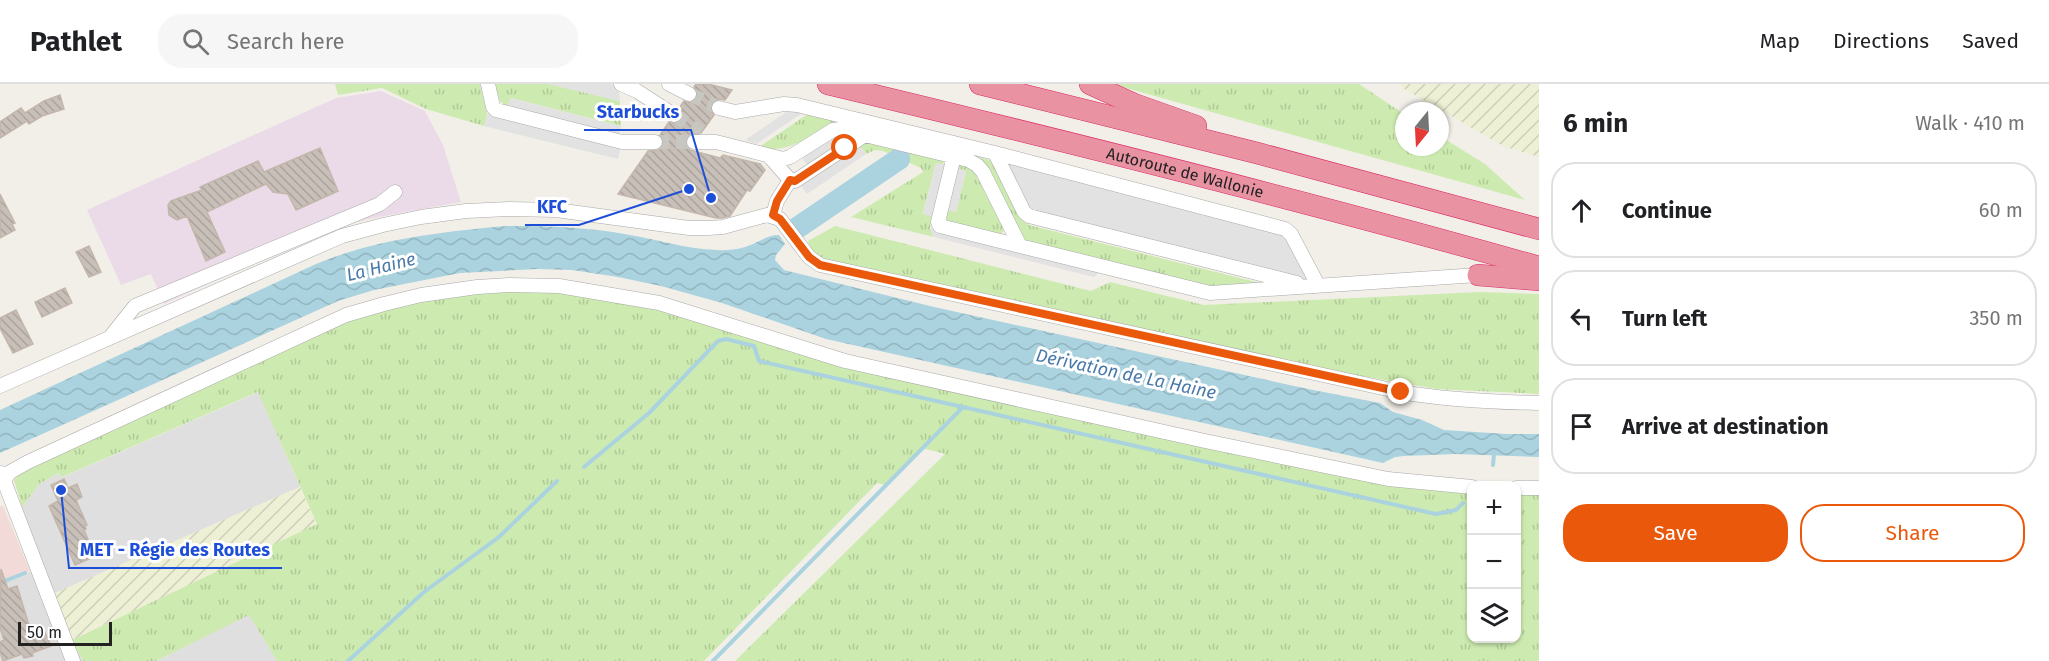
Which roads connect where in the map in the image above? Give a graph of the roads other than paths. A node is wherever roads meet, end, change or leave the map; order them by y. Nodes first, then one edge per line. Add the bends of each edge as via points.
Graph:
1 (488, 84) edge
2 (621, 84) edge
3 (669, 84) edge
4 (828, 84) edge
5 (980, 84) edge
6 (1090, 84) edge
7 (689, 94) tunnel mouth
8 (719, 108) tunnel mouth
9 (674, 115) tunnel mouth
10 (865, 135) junction
11 (698, 137) tunnel mouth
12 (655, 142) tunnel mouth
13 (995, 153) junction
14 (1257, 153) junction
15 (769, 156) junction
16 (954, 156) junction
17 (790, 180) junction
18 (396, 192) dead end
19 (777, 217) junction
20 (1539, 228) edge
21 (1020, 246) junction
22 (1539, 267) edge
23 (1478, 275) joint
24 (1539, 280) edge
25 (1313, 286) junction
26 (110, 337) junction
27 (0, 386) edge
28 (1539, 403) edge
29 (2, 476) edge
30 (1467, 487) edge
31 (1521, 488) edge
32 (1539, 488) edge
33 (73, 661) edge

1 - 12 street via 496,110 622,142
2 - 9 street
3 - 7 street
4 - 22 highway, Autoroute de Wallonie via 1199,175
5 - 14 highway
6 - 14 highway
8 - 13 street via 735,112 793,105
10 - 15 street via 833,130 790,157
10 - 16 street
10 - 17 street via 795,181
11 - 15 street
13 - 25 street via 1285,229 1291,234
13 - 25 street via 1029,216
14 - 20 highway
15 - 17 street
16 - 21 street via 968,160 983,172
16 - 21 street via 940,226
17 - 19 street via 777,201
18 - 26 street via 380,204 135,306
19 - 26 street via 767,215 723,227 689,228 556,210 466,211 421,217 342,236
19 - 28 street via 820,265 1428,397
21 - 25 street via 1210,293
23 - 24 highway
23 - 25 street
26 - 27 street
29 - 30 street via 346,315 421,295 509,285 559,286 659,303 845,361 1289,460 1388,479
29 - 33 street
31 - 32 street

